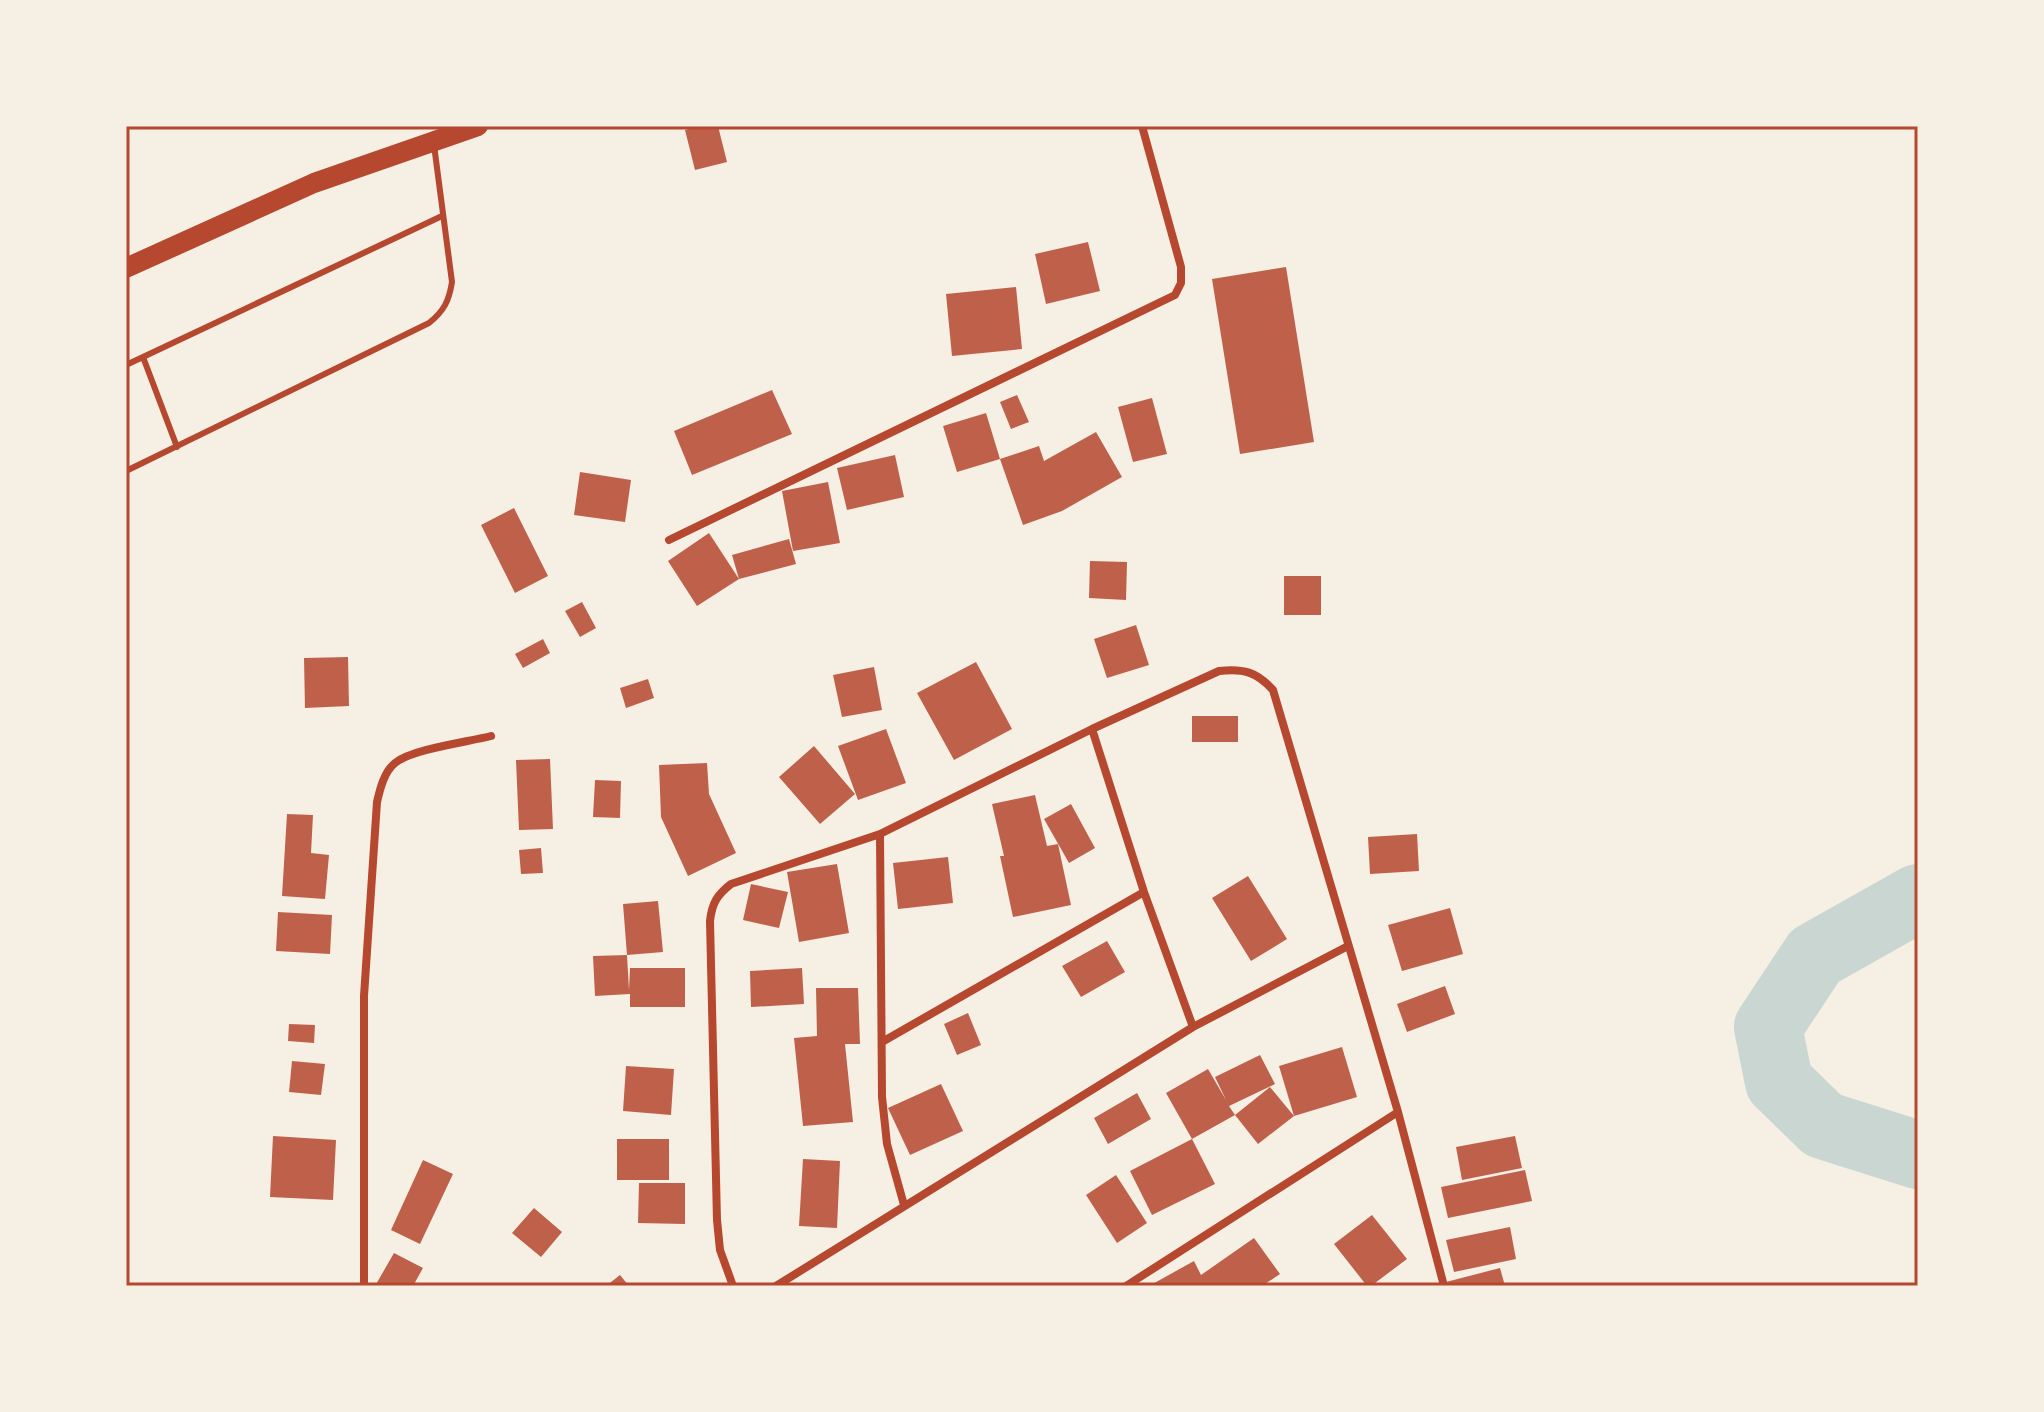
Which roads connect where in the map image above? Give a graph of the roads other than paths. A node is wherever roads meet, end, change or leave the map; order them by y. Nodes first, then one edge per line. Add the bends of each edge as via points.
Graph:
1 (478, 126) edge
2 (1142, 126) edge
3 (434, 140) junction
4 (442, 216) junction
5 (126, 268) edge
6 (143, 357) junction
7 (126, 365) edge
8 (177, 447) junction
9 (126, 471) edge
10 (669, 540) dead end
11 (1092, 729) junction
12 (491, 736) dead end
13 (880, 834) junction
14 (1144, 892) junction
15 (1348, 946) junction
16 (1193, 1027) junction
17 (882, 1042) junction
18 (1398, 1112) junction
19 (904, 1205) junction
20 (1441, 1285) edge
21 (364, 1286) edge
22 (733, 1286) edge
23 (776, 1286) edge
24 (1126, 1286) edge

1 - 3 main road
2 - 10 street via 1181,267 1175,295
3 - 4 lane
3 - 5 main road via 314,183
4 - 6 lane
4 - 8 lane via 452,282 441,313
6 - 7 lane
6 - 8 lane
8 - 9 lane
11 - 13 street
11 - 14 street
11 - 15 street via 1219,671 1235,669 1262,678 1273,690
12 - 21 street via 395,763 377,802 364,996
13 - 17 street
13 - 22 street via 731,884 712,907 717,1220 720,1250
14 - 16 street
14 - 17 street
15 - 16 street
15 - 18 street
16 - 19 street
17 - 19 street via 884,1122
18 - 20 street
18 - 24 street
19 - 23 street

